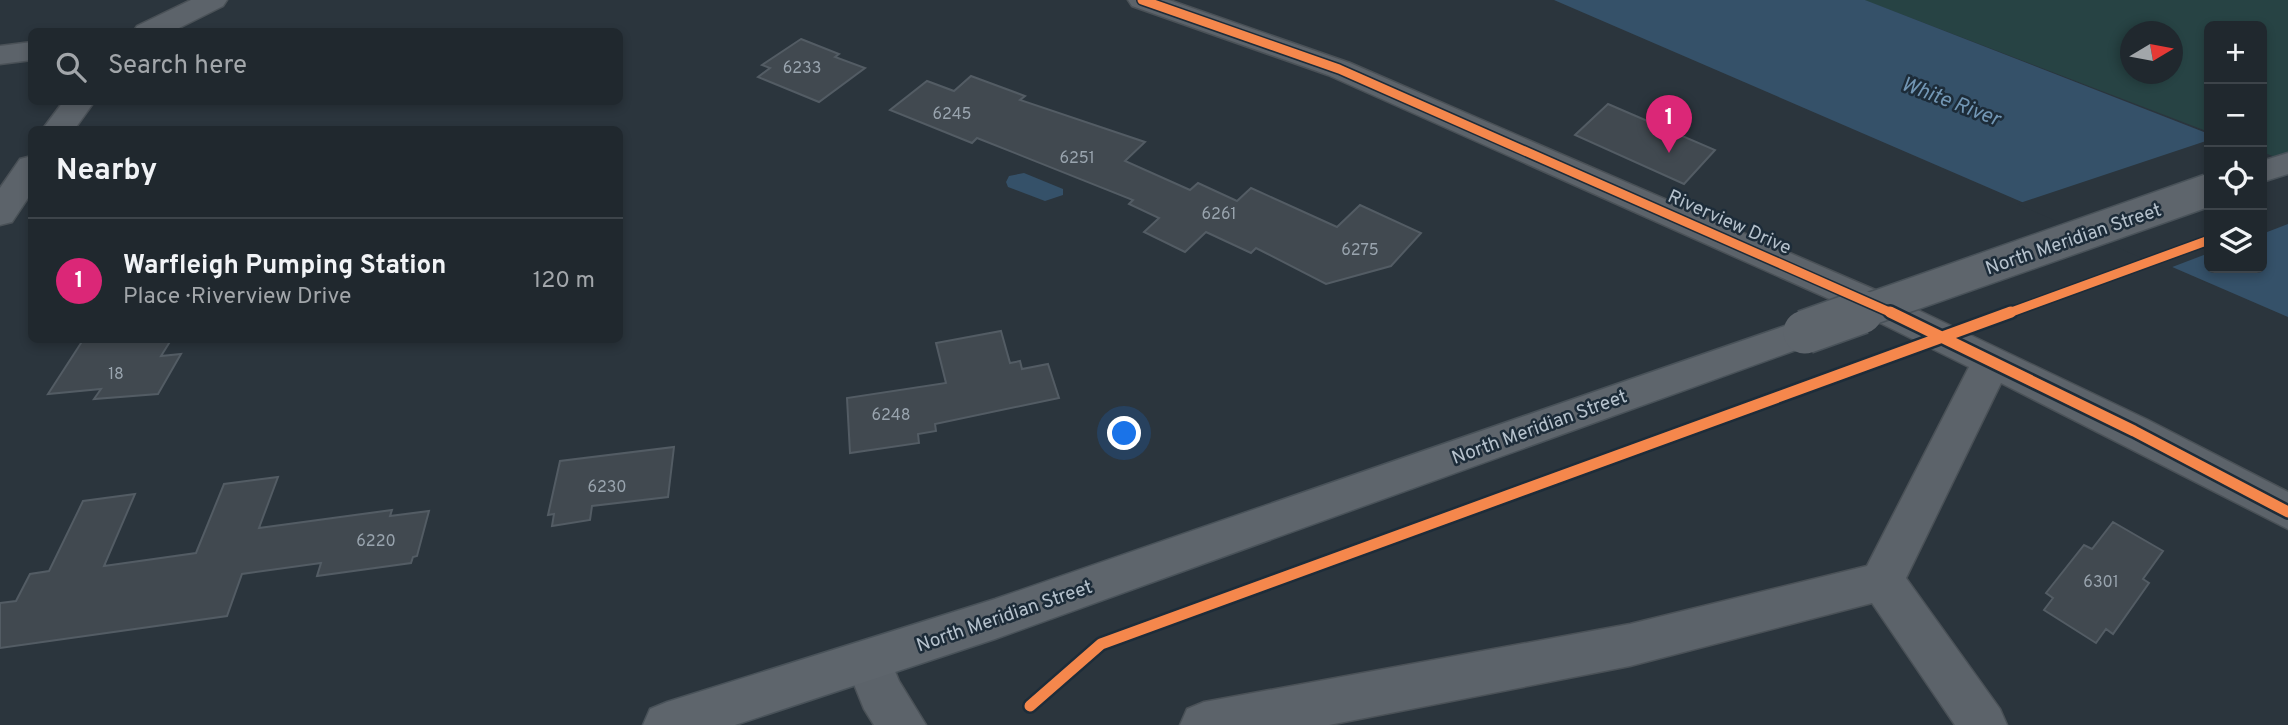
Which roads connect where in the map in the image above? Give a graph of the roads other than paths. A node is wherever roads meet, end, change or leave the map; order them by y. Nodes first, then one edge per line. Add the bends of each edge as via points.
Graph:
1 (213, 0) edge
2 (1142, 0) edge
3 (156, 28) edge
4 (28, 52) edge
5 (0, 55) edge
6 (77, 105) edge
7 (61, 126) edge
8 (2288, 163) edge
9 (2267, 170) edge
10 (28, 172) edge
11 (2204, 192) edge
12 (0, 214) edge
13 (1992, 361) junction
14 (2288, 512) edge
15 (1882, 581) junction
16 (868, 662) junction
17 (667, 725) edge
18 (902, 725) edge
19 (1204, 725) edge
20 (1983, 725) edge

1 - 3 street
2 - 13 street, Riverview Drive via 1339,69 1867,301
4 - 5 street
6 - 7 street
8 - 9 main road
10 - 12 street
11 - 16 main road, North Meridian Street, bridge
13 - 14 street, Riverview Drive
13 - 15 street
15 - 19 street via 1778,611 1624,646
15 - 20 street
16 - 17 main road, North Meridian Street
16 - 18 street via 881,694

